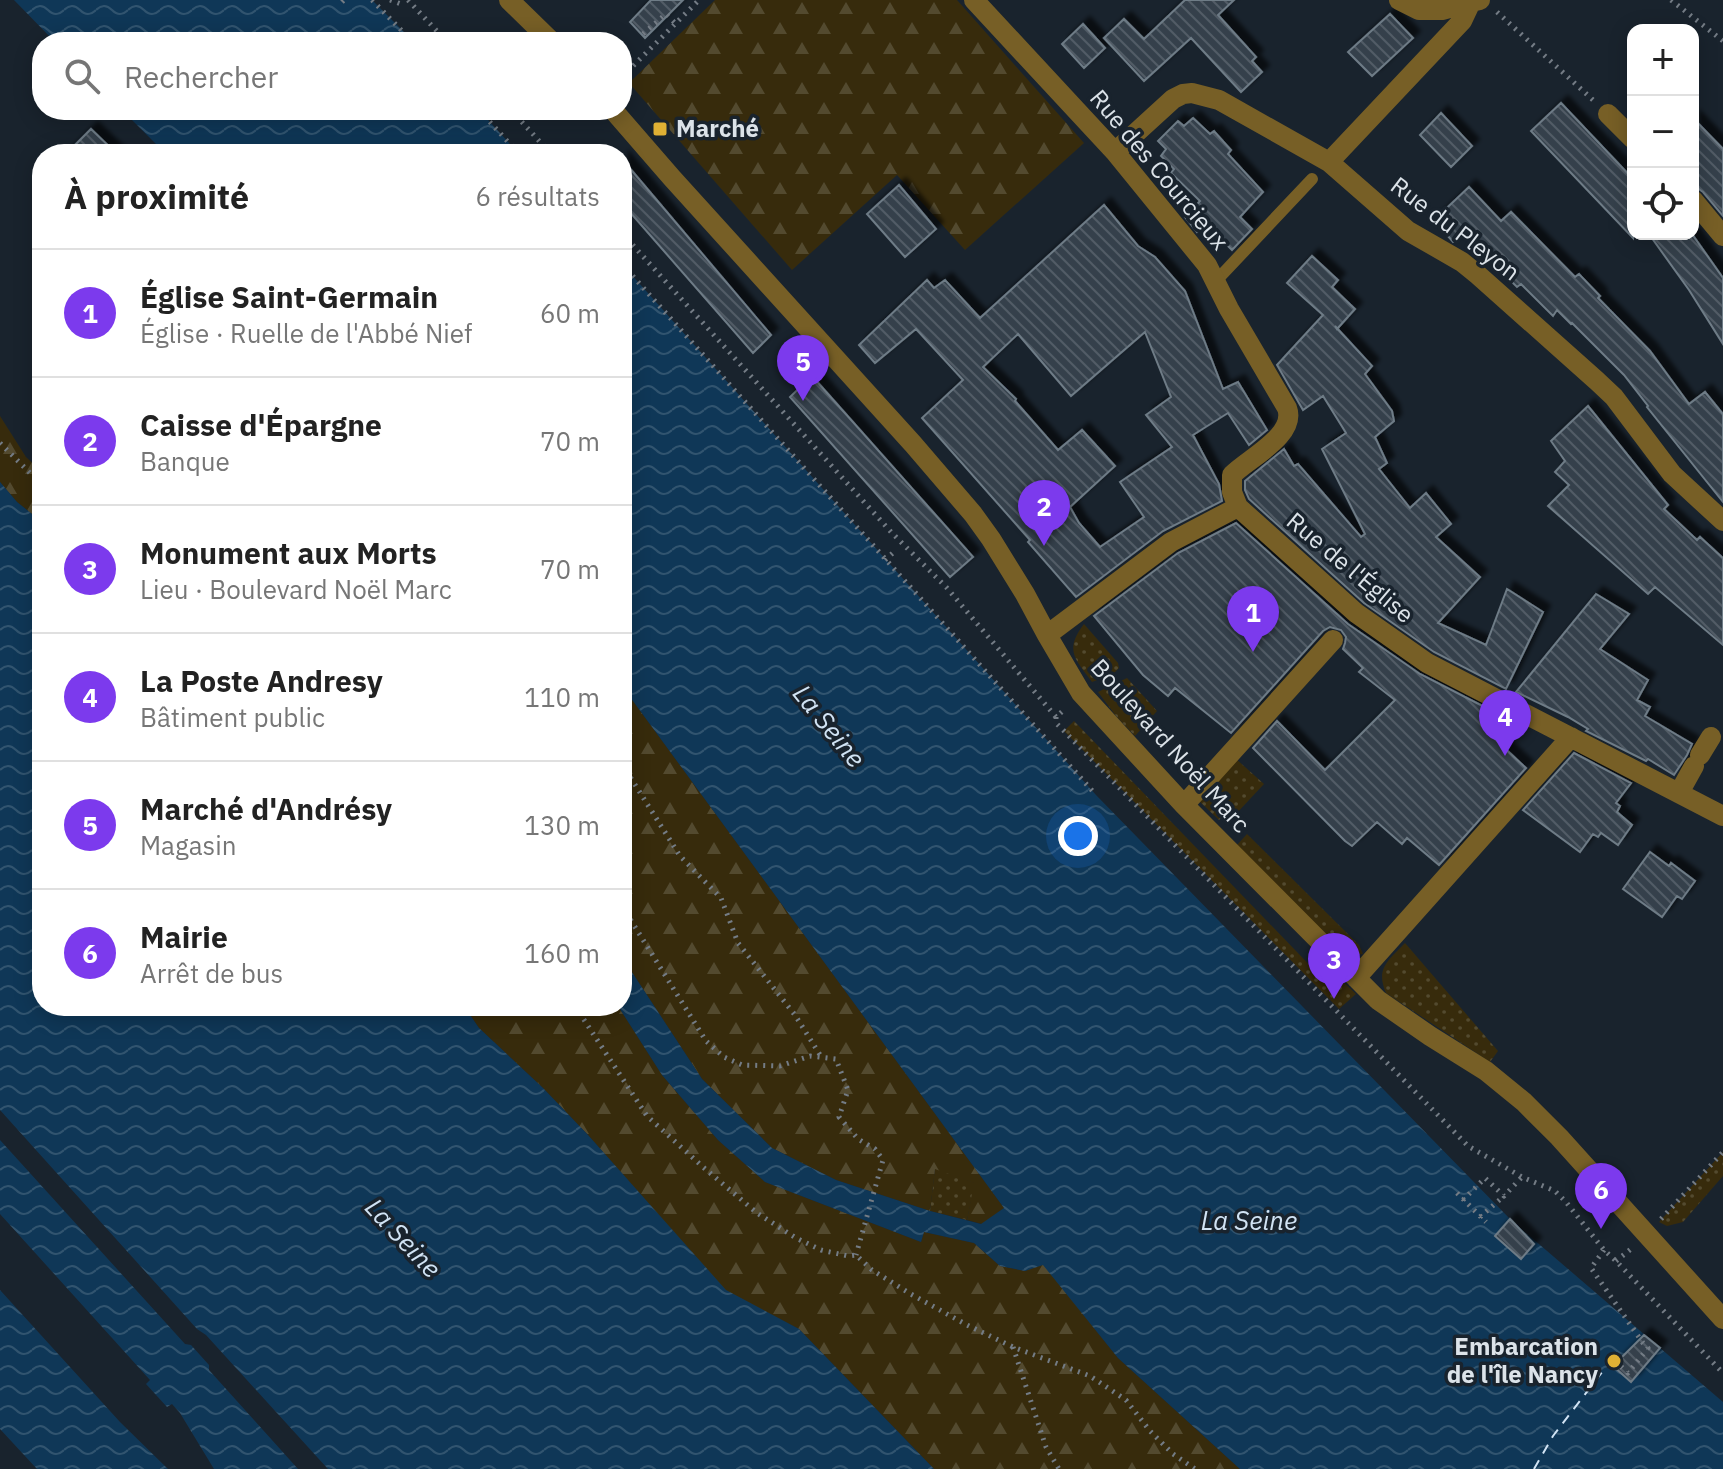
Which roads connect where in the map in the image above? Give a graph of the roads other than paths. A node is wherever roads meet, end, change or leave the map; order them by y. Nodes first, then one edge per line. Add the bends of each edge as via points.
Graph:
1 (509, 0) edge
2 (974, 0) edge
3 (1399, 0) edge
4 (1481, 3) edge
5 (542, 32) edge
6 (1608, 114) road end
7 (622, 120) edge
8 (1627, 133) edge
9 (1115, 152) junction
10 (1329, 162) junction
11 (1312, 179) dead end
12 (1699, 207) edge
13 (1723, 236) edge
14 (1215, 282) junction
15 (1238, 507) junction
16 (1723, 521) edge
17 (1047, 635) junction
18 (1333, 640) dead end
19 (1571, 737) junction
20 (1702, 753) dead end
21 (1679, 793) junction
22 (1184, 805) junction
23 (1723, 816) edge
24 (1356, 978) junction
25 (1723, 1319) edge

1 - 5 street
2 - 9 street, Rue des Courcieux
3 - 4 street via 1419,10
4 - 10 street
6 - 8 street
7 - 17 street, Boulevard Noël Marc via 973,514
9 - 10 street, Rue du Pleyon via 1173,99 1192,93 1219,100
9 - 14 street, Rue des Courcieux via 1207,265
10 - 16 street, Rue du Pleyon via 1408,231 1478,275 1597,381 1672,474
11 - 14 lane
12 - 13 street
14 - 15 street, Rue des Courcieux via 1289,414 1284,431 1232,475
15 - 17 street via 1171,542
15 - 19 street, Rue de l'Église via 1356,613 1427,663
17 - 22 street, Boulevard Noël Marc via 1081,693
18 - 22 street
19 - 21 street, Rue de l'Église
19 - 24 street
20 - 21 street
21 - 23 street, Rue de l'Église
22 - 24 street, Boulevard Noël Marc
24 - 25 street, Boulevard Noël Marc via 1378,1000 1524,1102

